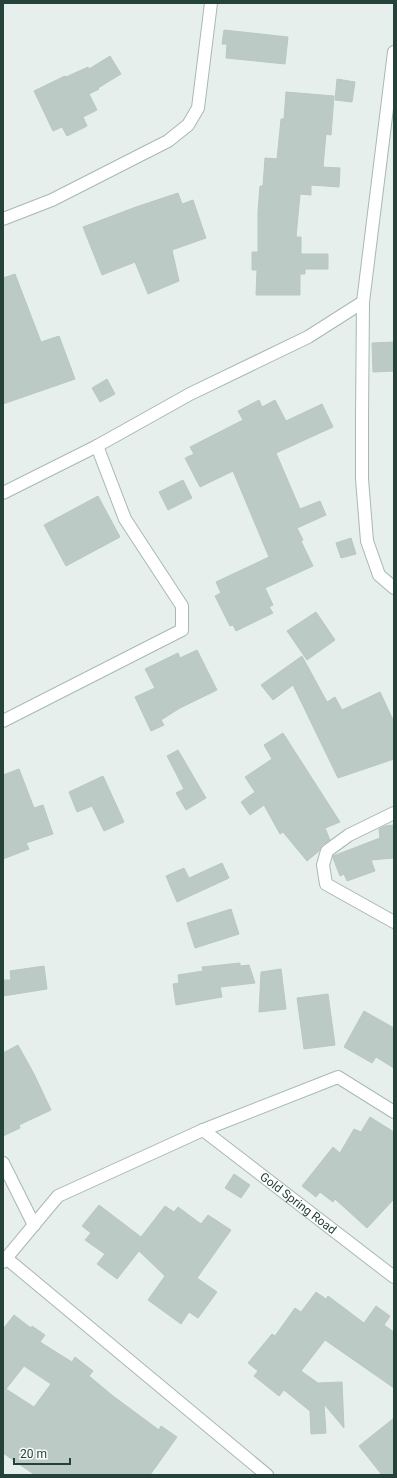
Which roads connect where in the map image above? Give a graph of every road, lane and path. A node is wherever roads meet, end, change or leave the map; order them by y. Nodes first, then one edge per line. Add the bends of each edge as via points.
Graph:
1 (211, 3) edge
2 (394, 52) edge
3 (393, 72) edge
4 (3, 219) edge
5 (364, 302) junction
6 (97, 446) junction
7 (4, 492) edge
8 (394, 588) edge
9 (3, 721) edge
10 (394, 813) edge
11 (394, 922) edge
12 (394, 1112) edge
13 (203, 1130) junction
14 (3, 1163) edge
15 (34, 1225) junction
16 (4, 1260) edge
17 (394, 1277) edge
18 (267, 1475) edge

1 - 4 street via 198,108 188,125 168,141 52,200
2 - 3 street
3 - 5 street
5 - 6 street via 308,337 190,394
5 - 8 street via 362,479 367,541 379,575
6 - 7 street
6 - 9 street via 125,519 182,606 182,630
10 - 11 street via 350,835 327,851 323,865 326,884
12 - 13 street via 338,1078
13 - 15 street via 58,1196
13 - 17 street, Gold Spring Road
14 - 15 street
15 - 16 street
16 - 18 street

